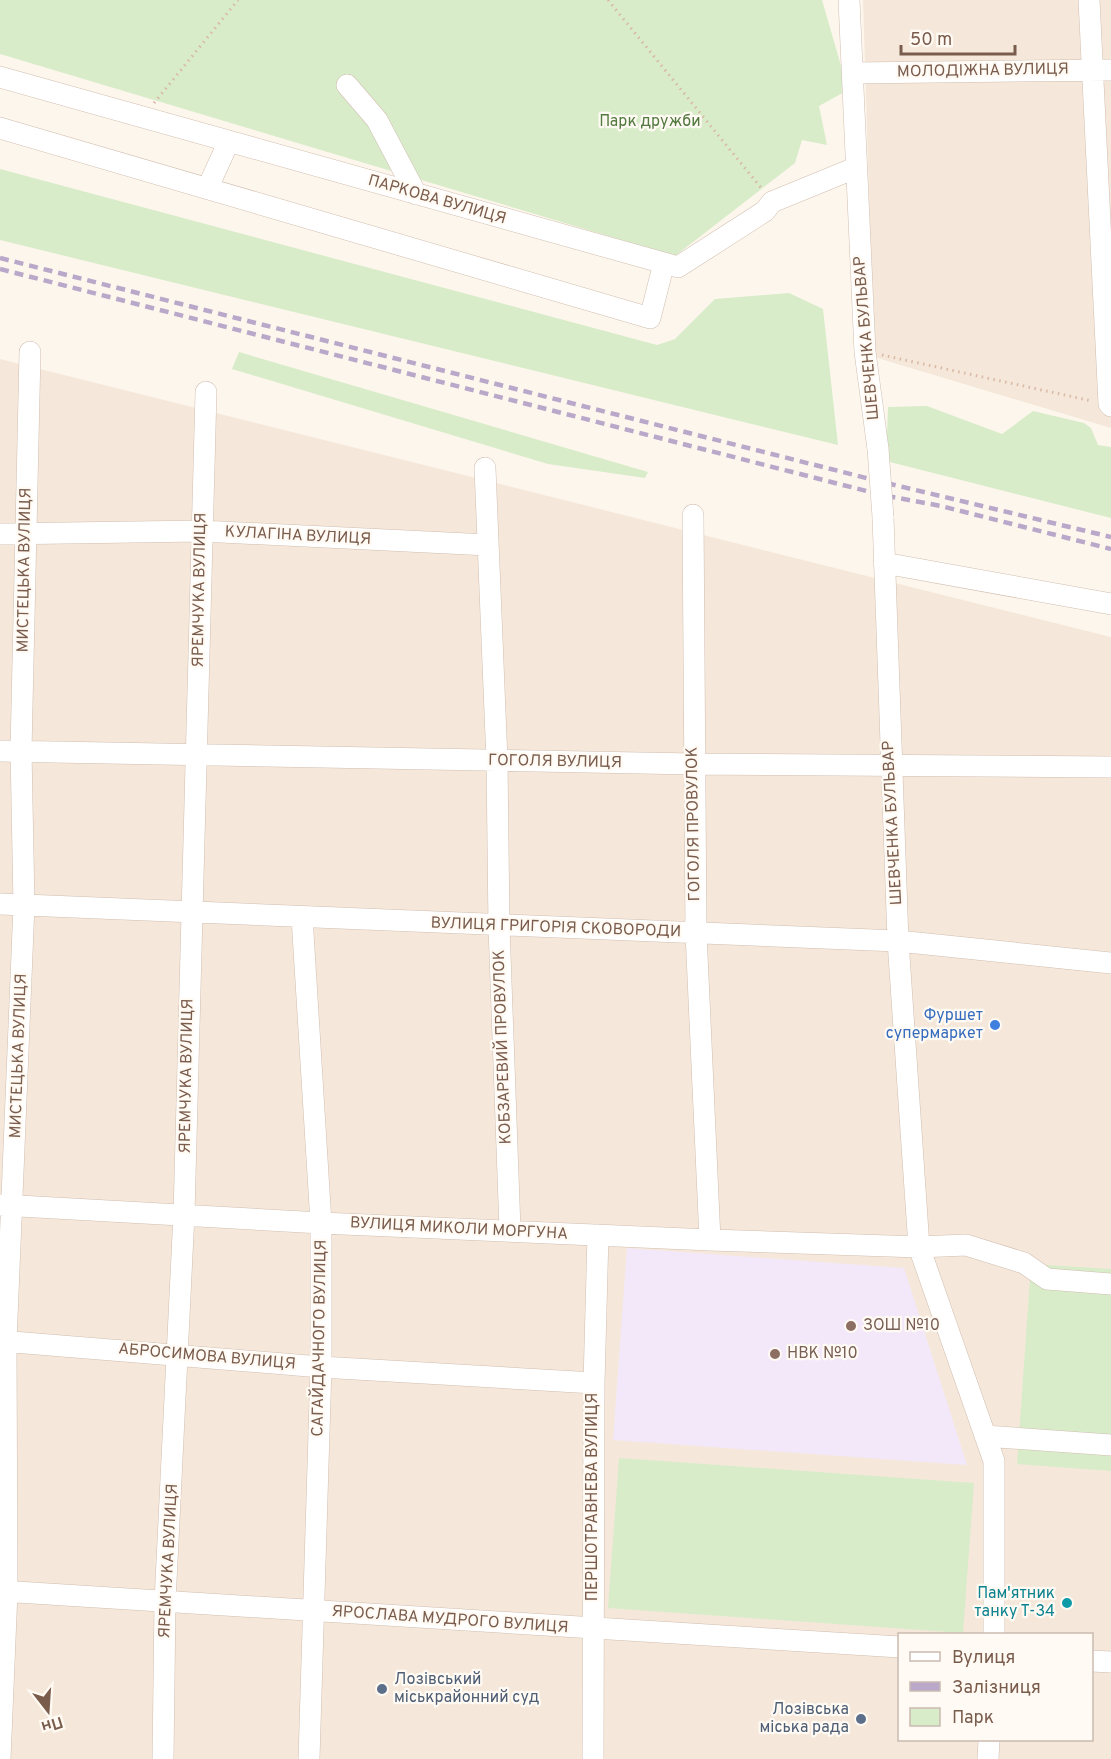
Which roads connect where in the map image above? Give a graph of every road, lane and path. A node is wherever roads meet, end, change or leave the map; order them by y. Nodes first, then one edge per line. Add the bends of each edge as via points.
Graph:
1 (238, 0) edge
2 (608, 0) edge
3 (849, 0) edge
4 (1089, 0) edge
5 (1102, 70) edge
6 (854, 73) junction
7 (0, 77) edge
8 (347, 85) dead end
9 (144, 116) junction
10 (0, 128) edge
11 (229, 141) junction
12 (855, 168) junction
13 (208, 187) junction
14 (416, 194) junction
15 (772, 202) junction
16 (664, 263) junction
17 (30, 352) dead end
18 (866, 352) junction
19 (206, 392) dead end
20 (1110, 405) edge
21 (485, 468) dead end
22 (693, 515) dead end
23 (201, 531) junction
24 (0, 534) edge
25 (25, 534) junction
26 (488, 545) junction
27 (884, 563) junction
28 (1111, 604) edge
29 (10, 751) edge
30 (197, 755) junction
31 (497, 761) junction
32 (693, 764) junction
33 (890, 766) junction
34 (1111, 767) edge
35 (0, 904) edge
36 (24, 905) junction
37 (190, 912) junction
38 (302, 917) junction
39 (499, 927) junction
40 (696, 933) junction
41 (898, 941) junction
42 (1111, 963) edge
43 (7, 1205) edge
44 (184, 1214) junction
45 (321, 1223) junction
46 (510, 1230) junction
47 (598, 1235) junction
48 (710, 1240) junction
49 (919, 1247) junction
50 (1111, 1284) edge
51 (3, 1342) edge
52 (179, 1353) junction
53 (321, 1367) junction
54 (594, 1383) junction
55 (985, 1436) junction
56 (1111, 1445) edge
57 (3, 1591) edge
58 (165, 1602) junction
59 (315, 1611) junction
60 (592, 1628) junction
61 (994, 1633) edge
62 (898, 1647) edge
63 (1093, 1661) edge
64 (1111, 1662) edge
65 (989, 1741) edge
66 (0, 1759) edge
67 (162, 1759) edge
68 (309, 1759) edge
69 (593, 1759) edge
70 (988, 1759) edge

1 - 9 path
2 - 15 path
3 - 6 street, ШЕВЧЕНКА БУЛЬВАР
4 - 5 street
5 - 6 street, МОЛОДІЖНА ВУЛИЦЯ
5 - 20 street
6 - 12 street, ШЕВЧЕНКА БУЛЬВАР
7 - 9 street, ПАРКОВА ВУЛИЦЯ
8 - 14 street via 377,120
9 - 11 street, ПАРКОВА ВУЛИЦЯ
10 - 13 street
11 - 13 street
11 - 14 street, ПАРКОВА ВУЛИЦЯ
12 - 15 street, ПАРКОВА ВУЛИЦЯ
12 - 18 street, ШЕВЧЕНКА БУЛЬВАР
13 - 16 street via 650,318
14 - 16 street, ПАРКОВА ВУЛИЦЯ
15 - 16 street, ПАРКОВА ВУЛИЦЯ via 765,211 678,267
17 - 25 street, МИСТЕЦЬКА ВУЛИЦЯ
18 - 20 path
18 - 27 street, ШЕВЧЕНКА БУЛЬВАР, bridge via 878,449
19 - 23 street, ЯРЕМЧУКА ВУЛИЦЯ
21 - 26 street, КОБЗАРЕВИЙ ПРОВУЛОК
22 - 32 street, ГОГОЛЯ ПРОВУЛОК
23 - 25 street, КУЛАГІНА ВУЛИЦЯ
23 - 26 street, КУЛАГІНА ВУЛИЦЯ
23 - 30 street, ЯРЕМЧУКА ВУЛИЦЯ
24 - 25 street, КУЛАГІНА ВУЛИЦЯ
25 - 29 street, МИСТЕЦЬКА ВУЛИЦЯ
26 - 31 street, КОБЗАРЕВИЙ ПРОВУЛОК
27 - 28 street
27 - 33 street, ШЕВЧЕНКА БУЛЬВАР
29 - 30 street, ГОГОЛЯ ВУЛИЦЯ
29 - 36 street, МИСТЕЦЬКА ВУЛИЦЯ
30 - 31 street, ГОГОЛЯ ВУЛИЦЯ
30 - 37 street, ЯРЕМЧУКА ВУЛИЦЯ
31 - 32 street, ГОГОЛЯ ВУЛИЦЯ
31 - 39 street, КОБЗАРЕВИЙ ПРОВУЛОК
32 - 33 street, ГОГОЛЯ ВУЛИЦЯ
32 - 40 street, ГОГОЛЯ ПРОВУЛОК
33 - 34 street, ГОГОЛЯ ВУЛИЦЯ
33 - 41 street, ШЕВЧЕНКА БУЛЬВАР
35 - 36 street, ВУЛИЦЯ ГРИГОРІЯ СКОВОРОДИ
36 - 37 street, ВУЛИЦЯ ГРИГОРІЯ СКОВОРОДИ
36 - 43 street, МИСТЕЦЬКА ВУЛИЦЯ
37 - 38 street, ВУЛИЦЯ ГРИГОРІЯ СКОВОРОДИ
37 - 44 street, ЯРЕМЧУКА ВУЛИЦЯ
38 - 39 street, ВУЛИЦЯ ГРИГОРІЯ СКОВОРОДИ
38 - 45 street, САГАЙДАЧНОГО ВУЛИЦЯ
39 - 40 street, ВУЛИЦЯ ГРИГОРІЯ СКОВОРОДИ
39 - 46 street, КОБЗАРЕВИЙ ПРОВУЛОК
40 - 41 street, ВУЛИЦЯ ГРИГОРІЯ СКОВОРОДИ
40 - 48 street, ГОГОЛЯ ПРОВУЛОК
41 - 42 street, ВУЛИЦЯ ГРИГОРІЯ СКОВОРОДИ
41 - 49 street, ШЕВЧЕНКА БУЛЬВАР
43 - 44 street, ВУЛИЦЯ МИКОЛИ МОРГУНА
43 - 51 street, МИСТЕЦЬКА ВУЛИЦЯ
44 - 45 street, ВУЛИЦЯ МИКОЛИ МОРГУНА
44 - 52 street, ЯРЕМЧУКА ВУЛИЦЯ
45 - 46 street, ВУЛИЦЯ МИКОЛИ МОРГУНА
45 - 53 street, САГАЙДАЧНОГО ВУЛИЦЯ
46 - 47 street, ВУЛИЦЯ МИКОЛИ МОРГУНА
47 - 48 street, ВУЛИЦЯ МИКОЛИ МОРГУНА
47 - 54 street, ПЕРШОТРАВНЕВА ВУЛИЦЯ
48 - 49 street, ВУЛИЦЯ МИКОЛИ МОРГУНА
49 - 50 street, ВУЛИЦЯ МИКОЛИ МОРГУНА via 966,1245 1024,1263 1047,1279
49 - 55 street, ШЕВЧЕНКА БУЛЬВАР
51 - 52 street, АБРОСИМОВА ВУЛИЦЯ
51 - 57 street, МИСТЕЦЬКА ВУЛИЦЯ
52 - 53 street, АБРОСИМОВА ВУЛИЦЯ
52 - 58 street, ЯРЕМЧУКА ВУЛИЦЯ
53 - 54 street, АБРОСИМОВА ВУЛИЦЯ
53 - 59 street, САГАЙДАЧНОГО ВУЛИЦЯ
54 - 60 street, ПЕРШОТРАВНЕВА ВУЛИЦЯ
55 - 56 street
55 - 61 street, ШЕВЧЕНКА БУЛЬВАР via 994,1461
57 - 58 street, ЯРОСЛАВА МУДРОГО ВУЛИЦЯ
57 - 66 street, МИСТЕЦЬКА ВУЛИЦЯ
58 - 59 street, ЯРОСЛАВА МУДРОГО ВУЛИЦЯ
58 - 67 street, ЯРЕМЧУКА ВУЛИЦЯ
59 - 60 street, ЯРОСЛАВА МУДРОГО ВУЛИЦЯ
59 - 68 street, САГАЙДАЧНОГО ВУЛИЦЯ
60 - 62 street, ЯРОСЛАВА МУДРОГО ВУЛИЦЯ
60 - 69 street, ПЕРШОТРАВНЕВА ВУЛИЦЯ
63 - 64 street
65 - 70 street

